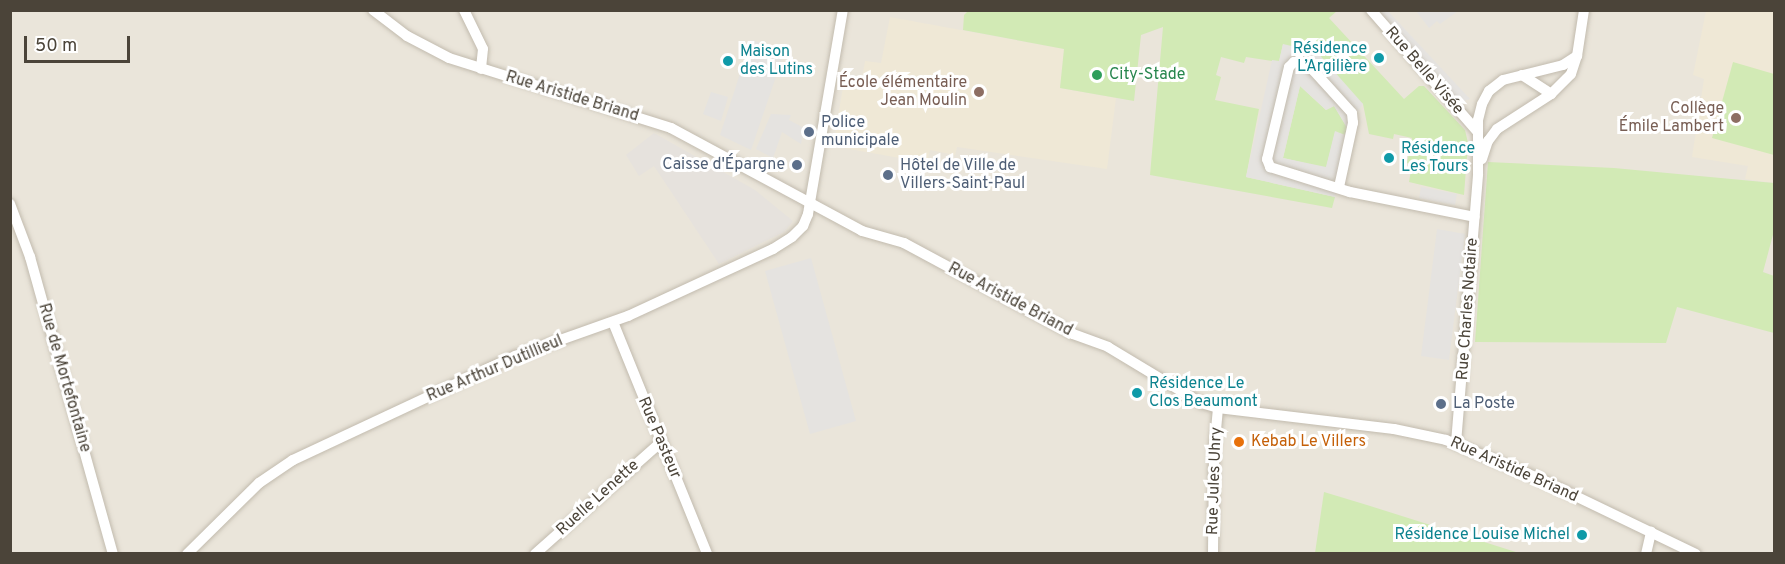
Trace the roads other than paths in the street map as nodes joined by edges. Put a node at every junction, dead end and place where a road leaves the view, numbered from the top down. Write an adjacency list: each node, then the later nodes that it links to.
1 (374, 10): 7 (street, Rue Aristide Briand)
2 (464, 10): 7 (street)
3 (843, 10): 14 (street)
4 (1371, 10): 10 (street, Rue Belle Visée)
5 (1584, 10): 6 (street, Rue Charles Notaire)
6 (1577, 56): 8 (street, Rue Charles Notaire); 9 (street, Rue Charles Notaire)
7 (482, 69): 14 (street, Rue Aristide Briand)
8 (1522, 75): 9 (street); 10 (street, Rue Charles Notaire)
9 (1551, 94): 11 (street, Rue Charles Notaire)
10 (1477, 131): 11 (street, Rue Charles Notaire)
11 (1478, 174): 15 (street, Rue Charles Notaire)
12 (1339, 187): 12 (street); 15 (street)
13 (10, 204): 21 (street, Rue de Mortefontaine)
14 (810, 204): 16 (street, Rue Arthur Dutillieul); 17 (street, Rue Aristide Briand)
15 (1475, 218): 19 (street, Rue Charles Notaire)
16 (613, 322): 18 (street, Rue Pasteur); 22 (street, Rue Arthur Dutillieul)
17 (1218, 408): 19 (street, Rue Aristide Briand); 25 (street, Rue Jules Uhry)
18 (661, 442): 23 (street, Ruelle Lenette); 24 (street, Rue Pasteur)
19 (1456, 443): 20 (street, Rue Aristide Briand)
20 (1652, 532): 26 (street); 27 (street, Rue Aristide Briand)
21 (113, 554)
22 (187, 554)
23 (535, 554)
24 (707, 554)
25 (1213, 554)
26 (1646, 554)
27 (1696, 554)

